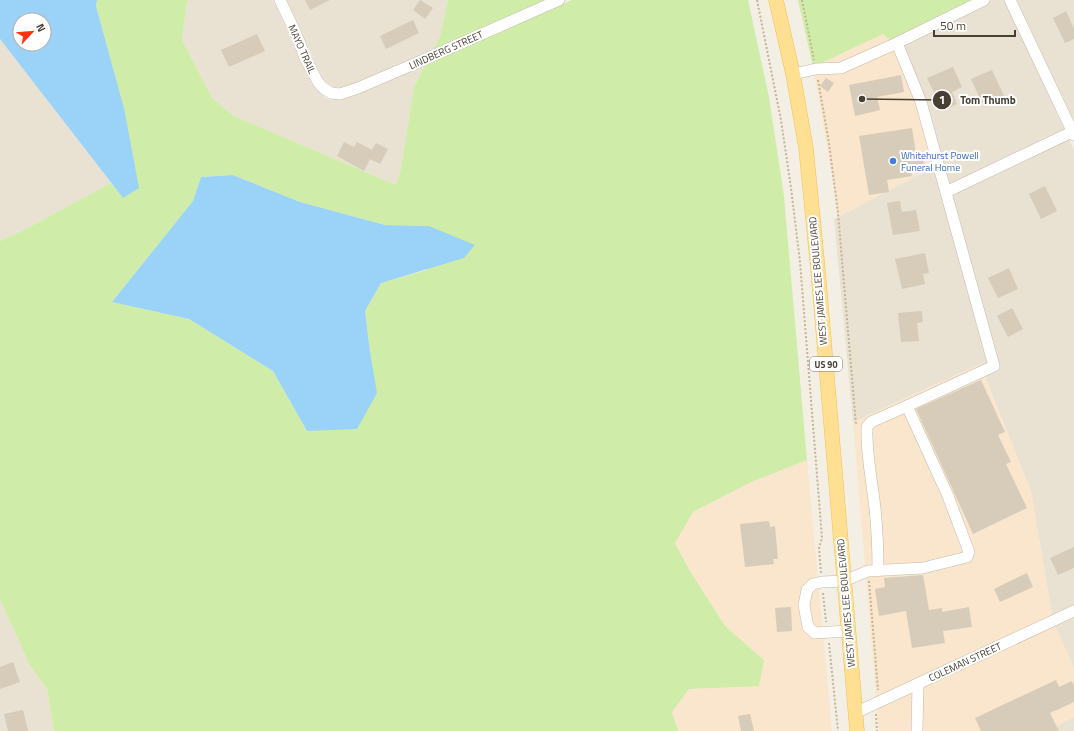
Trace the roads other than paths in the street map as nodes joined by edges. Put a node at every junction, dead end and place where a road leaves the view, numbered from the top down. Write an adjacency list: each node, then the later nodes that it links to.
1 (280, 0): 8 (street, MAYO TRAIL)
2 (559, 0): 8 (street, LINDBERG STREET)
3 (776, 0): 7 (main road, WEST JAMES LEE BOULEVARD / US 90)
4 (984, 0): 6 (street)
5 (1010, 0): 9 (street)
6 (898, 43): 7 (street); 10 (street)
7 (792, 74): 13 (main road, WEST JAMES LEE BOULEVARD / US 90)
8 (331, 93)
9 (1074, 133): 10 (street)
10 (946, 192): 11 (street)
11 (907, 406): 12 (street); 12 (street)
12 (873, 570): 13 (street)
13 (844, 581): 15 (main road, WEST JAMES LEE BOULEVARD / US 90); 15 (street)
14 (1074, 611): 16 (street, COLEMAN STREET)
15 (848, 632): 17 (main road, WEST JAMES LEE BOULEVARD / US 90)
16 (918, 684): 17 (street, COLEMAN STREET); 19 (street)
17 (855, 713): 18 (main road, WEST JAMES LEE BOULEVARD / US 90)
18 (857, 731)
19 (917, 731)

